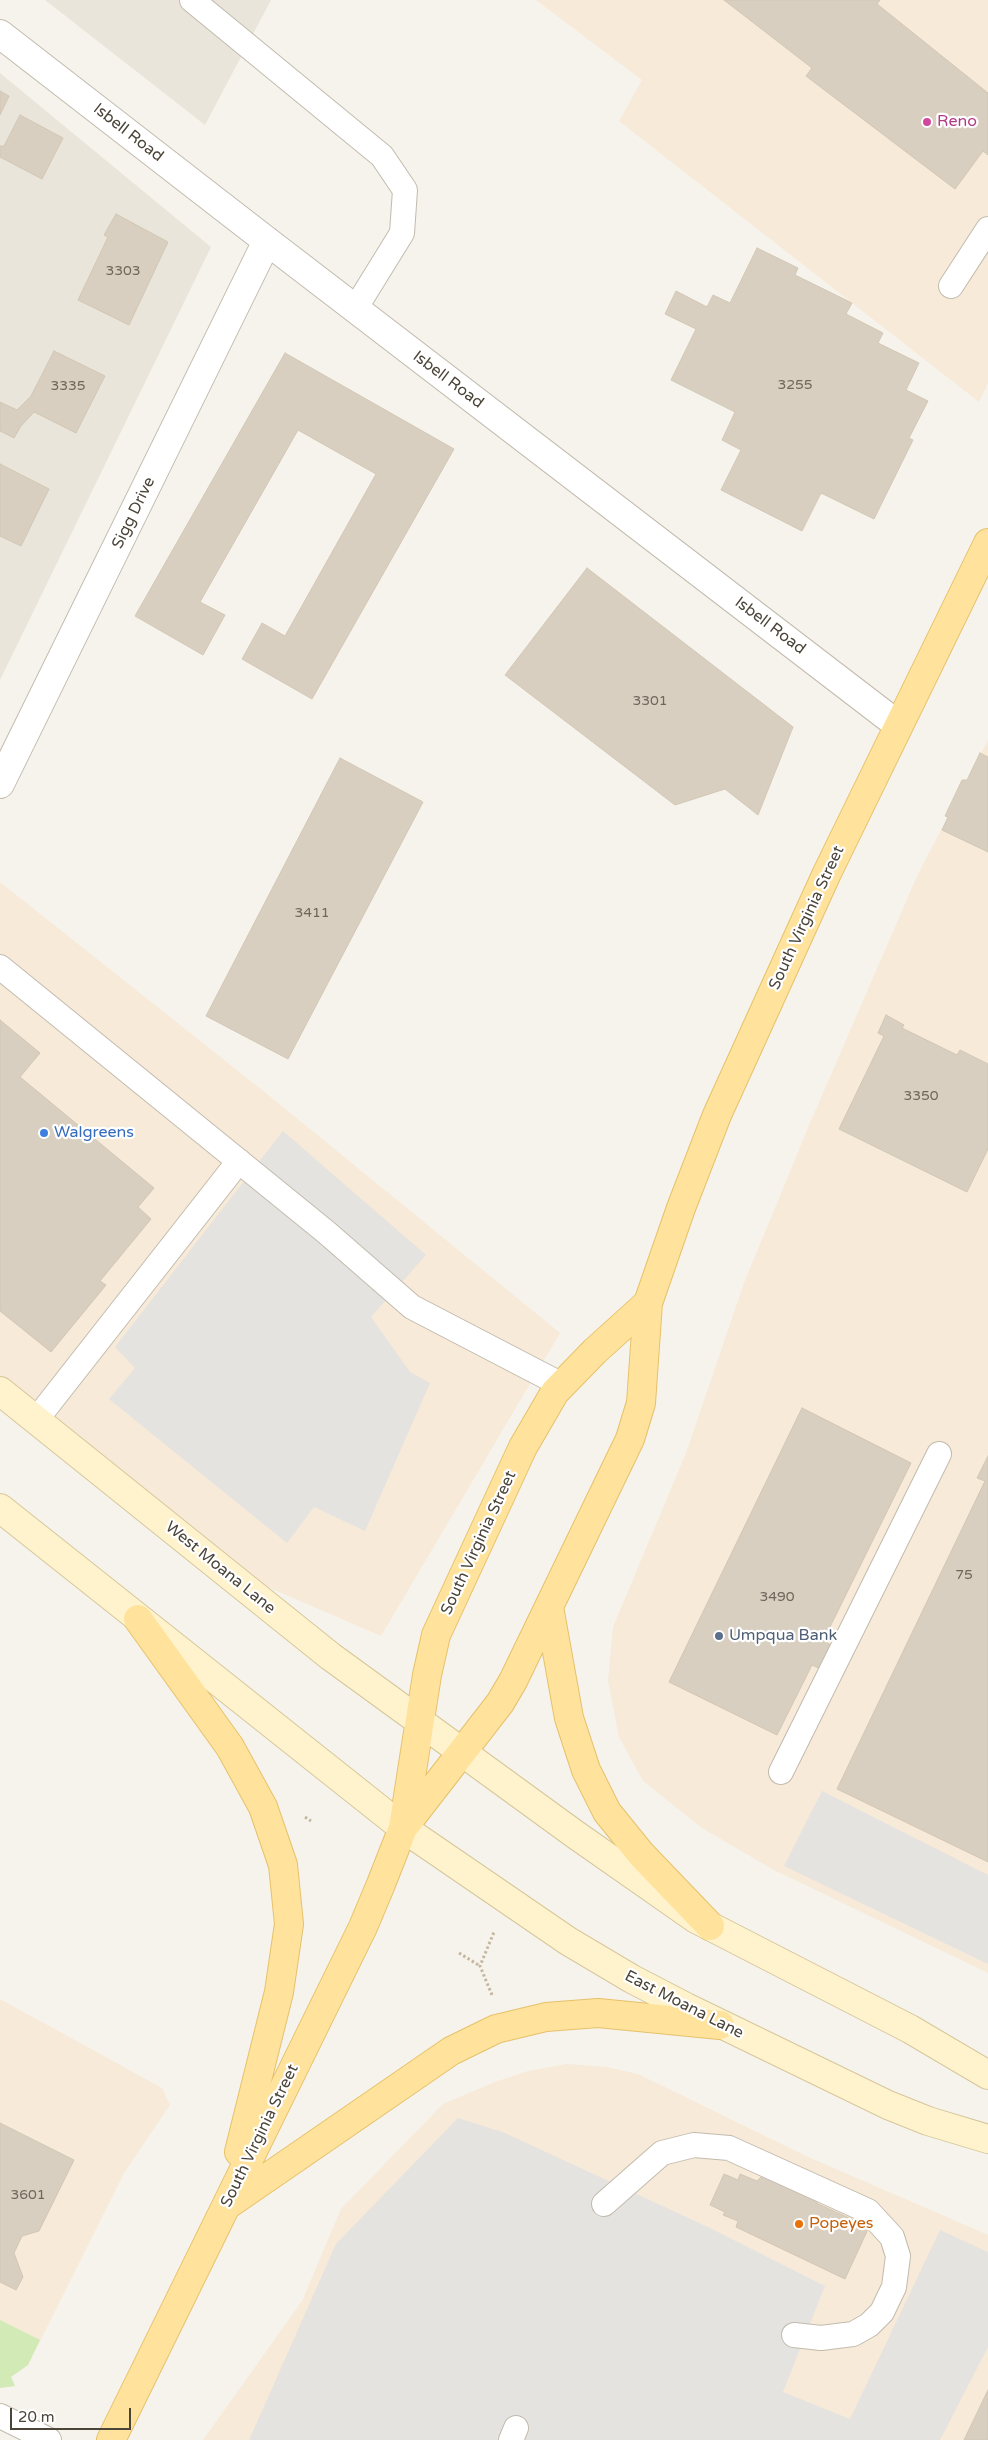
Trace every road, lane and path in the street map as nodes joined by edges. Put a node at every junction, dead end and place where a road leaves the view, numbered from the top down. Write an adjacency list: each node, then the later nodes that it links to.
1 (192, 0): 6 (lane)
2 (0, 34): 4 (street, Isbell Road)
3 (988, 229): 5 (lane)
4 (267, 241): 6 (street, Isbell Road); 9 (street, Sigg Drive)
5 (950, 286)
6 (355, 309): 8 (street, Isbell Road)
7 (987, 547): 8 (main road, South Virginia Street)
8 (898, 725): 12 (main road, South Virginia Street)
9 (0, 784)
10 (0, 967): 11 (lane)
11 (239, 1161): 13 (lane); 15 (lane)
12 (648, 1303): 13 (main road, South Virginia Street); 18 (main road, South Virginia Street)
13 (562, 1385): 20 (main road, South Virginia Street)
14 (0, 1391): 15 (main road, West Moana Lane)
15 (36, 1420): 20 (main road, West Moana Lane)
16 (939, 1454): 22 (lane)
17 (0, 1508): 19 (main road)
18 (549, 1607): 21 (main road, South Virginia Street); 25 (main road)
19 (138, 1619): 23 (main road); 33 (main road)
20 (420, 1722): 21 (main road, West Moana Lane); 23 (main road, South Virginia Street)
21 (453, 1746): 23 (main road, South Virginia Street); 25 (main road)
22 (781, 1772)
23 (403, 1828): 29 (main road, East Moana Lane); 33 (main road, South Virginia Street)
24 (497, 1925): 27 (path)
25 (710, 1926): 30 (main road)
26 (459, 1953): 27 (path)
27 (480, 1966): 28 (path)
28 (494, 2000)
29 (720, 2024): 31 (main road, East Moana Lane); 33 (main road)
30 (988, 2075)
31 (988, 2139)
32 (604, 2204): 34 (lane)
33 (225, 2207): 37 (main road, South Virginia Street)
34 (794, 2334)
35 (0, 2416): 36 (lane)
36 (49, 2440)
37 (111, 2440)

